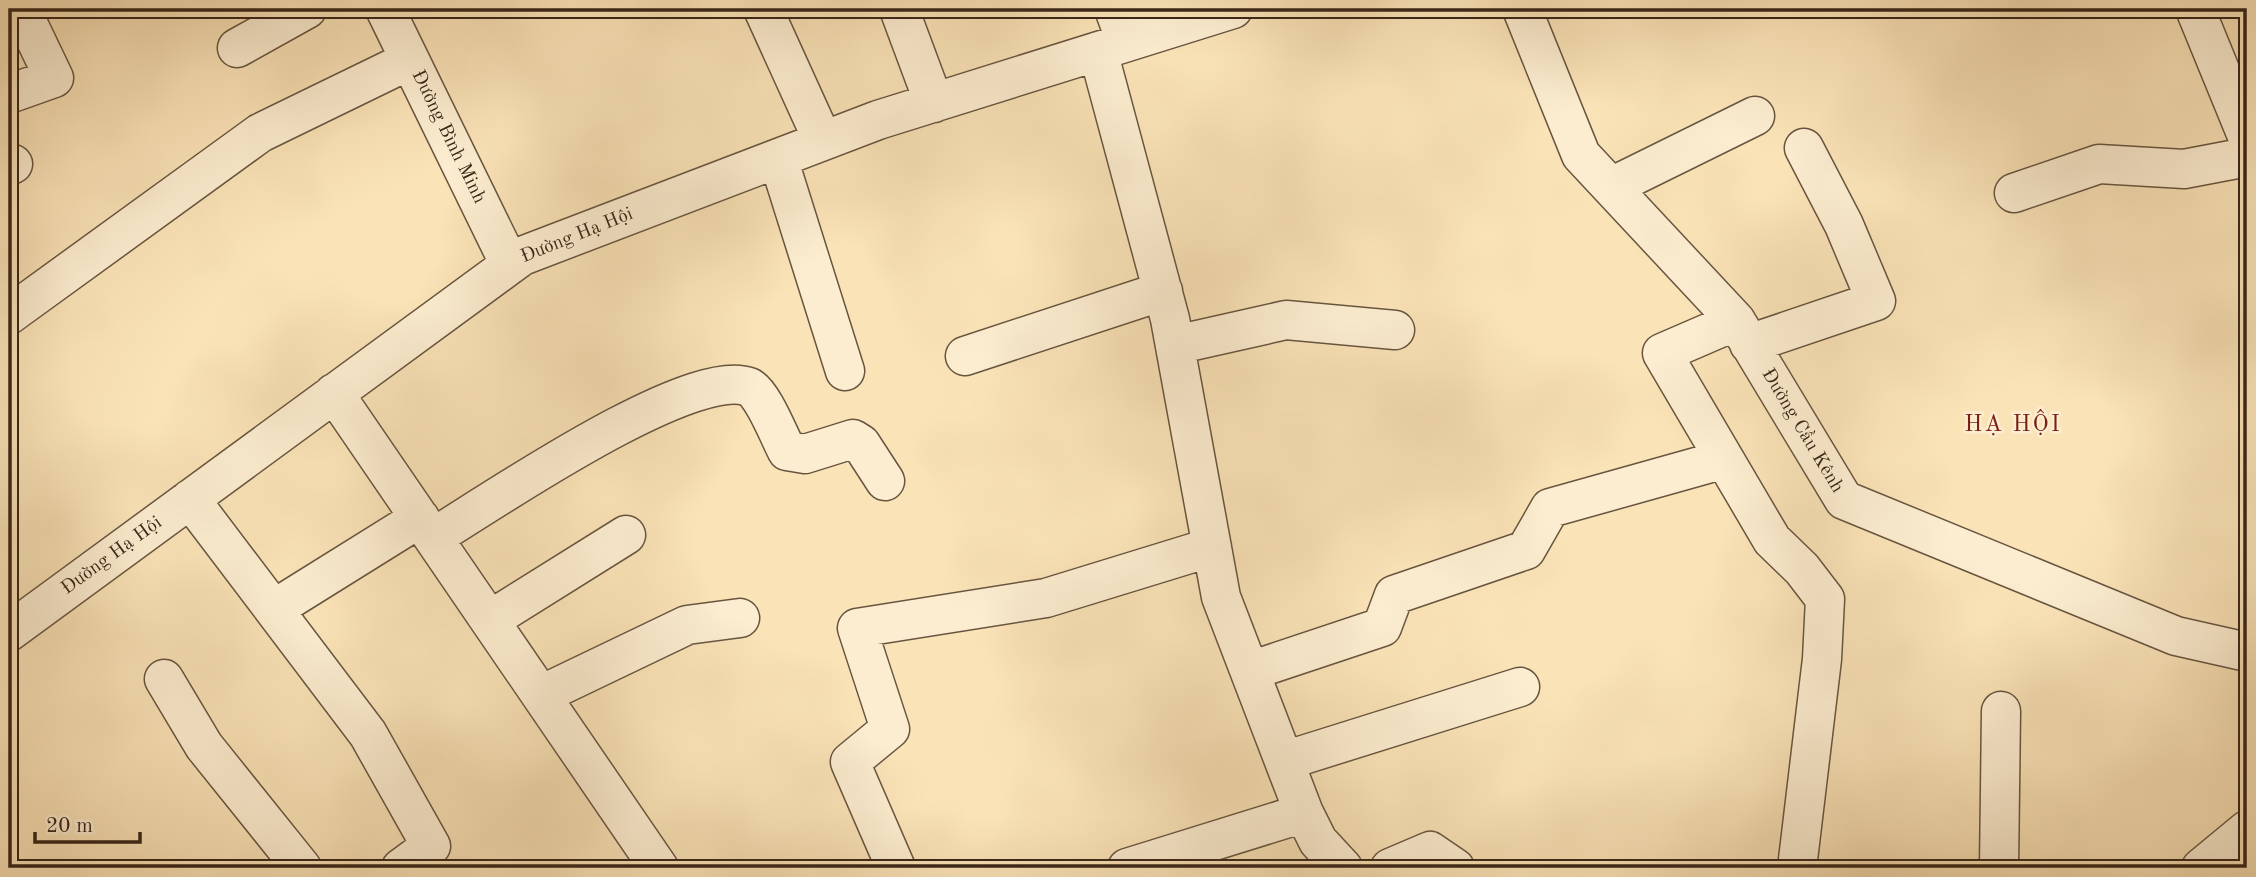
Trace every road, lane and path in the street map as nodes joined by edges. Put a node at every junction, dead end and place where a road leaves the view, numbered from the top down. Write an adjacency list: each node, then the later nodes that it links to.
1 (21, 9): 12 (street)
2 (307, 9): 10 (street)
3 (385, 9): 11 (street, Đường Bình Minh)
4 (763, 9): 16 (street)
5 (899, 9): 13 (street)
6 (1233, 9): 9 (street, Đường Hạ Hội)
7 (1522, 9): 20 (street, Đường Cầu Kênh)
8 (2195, 9): 15 (street)
9 (1113, 34): 13 (street, Đường Hạ Hội); 23 (street)
10 (237, 48)
11 (410, 60): 22 (street, Đường Bình Minh); 24 (street)
12 (9, 94)
13 (934, 103): 16 (street, Đường Hạ Hội)
14 (1755, 116): 20 (street)
15 (2247, 136)
16 (823, 141): 19 (street, Đường Hạ Hội)
17 (1804, 148): 26 (street)
18 (2247, 157): 21 (street)
19 (778, 158): 22 (street, Đường Hạ Hội); 29 (street)
20 (1611, 187): 26 (street, Đường Cầu Kênh)
21 (2014, 193)
22 (510, 265): 30 (street, Đường Hạ Hội)
23 (1163, 291): 27 (street); 28 (street)
24 (9, 315)
25 (1395, 330): 27 (street)
26 (1742, 332): 41 (street, Đường Cầu Kênh); 58 (street)
27 (1175, 345): 36 (street)
28 (965, 356)
29 (845, 371)
30 (334, 393): 33 (street, Đường Hạ Hội); 34 (street)
31 (1707, 464): 42 (street)
32 (885, 481): 34 (street)
33 (190, 499): 37 (street); 40 (street, Đường Hạ Hội)
34 (427, 527): 37 (street); 39 (street)
35 (626, 535): 39 (street)
36 (1212, 547): 42 (street); 53 (street)
37 (274, 609): 51 (street)
38 (740, 618): 45 (street)
39 (490, 620): 45 (street)
40 (9, 632)
41 (2247, 652)
42 (1250, 671): 47 (street)
43 (164, 678): 50 (street)
44 (1520, 687): 47 (street)
45 (541, 695): 52 (street)
46 (2001, 711): 59 (street)
47 (1284, 761): 48 (street)
48 (1304, 813): 54 (street); 55 (street)
49 (2247, 830): 60 (street)
50 (302, 868)
51 (401, 868)
52 (659, 868)
53 (896, 868)
54 (1127, 868)
55 (1343, 868)
56 (1390, 868): 57 (street)
57 (1455, 868)
58 (1797, 868)
59 (1999, 868)
60 (2201, 868)

